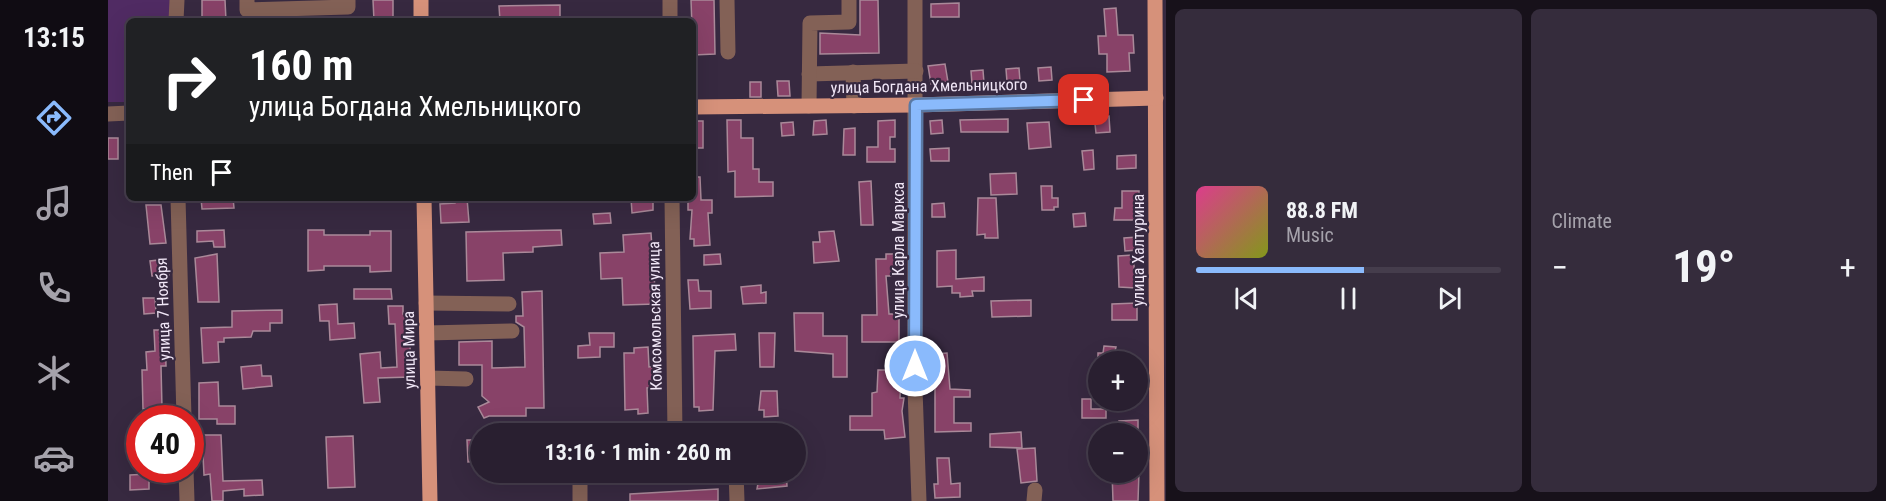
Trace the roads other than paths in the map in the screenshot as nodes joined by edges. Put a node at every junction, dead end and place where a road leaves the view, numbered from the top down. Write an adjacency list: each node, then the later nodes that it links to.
1 (177, 0): 10 (street)
2 (247, 0): 3 (street)
3 (348, 0)
4 (421, 0): 11 (main road)
5 (670, 0): 12 (street)
6 (727, 0): 13 (street)
7 (849, 0): 16 (street)
8 (915, 0): 14 (street, улица Карла Маркса)
9 (1155, 0): 17 (main road, улица Халтурина)
10 (176, 18)
11 (421, 18)
12 (670, 18)
13 (728, 52)
14 (916, 71): 15 (street); 18 (street, улица Карла Маркса)
15 (853, 72): 16 (street); 20 (street)
16 (809, 74): 19 (street)
17 (1161, 98): 18 (main road, улица Богдана Хмельницкого); 34 (main road, улица Халтурина)
18 (916, 105): 20 (main road, улица Богдана Хмельницкого); 43 (street, улица Карла Маркса)
19 (809, 106): 20 (main road, улица Богдана Хмельницкого); 21 (main road, улица Богдана Хмельницкого)
20 (854, 106)
21 (696, 107)
22 (126, 113): 23 (street)
23 (108, 114)
24 (178, 201): 33 (street, улица 7 Ноября)
25 (424, 201): 27 (main road, улица Мира)
26 (672, 201): 35 (street, Комсомольская улица)
27 (426, 303): 28 (street); 30 (main road, улица Мира)
28 (509, 304)
29 (512, 331): 30 (street)
30 (427, 333): 31 (main road, улица Мира)
31 (428, 378): 32 (street); 40 (main road, улица Мира)
32 (466, 379)
33 (184, 405)
34 (1161, 405): 44 (main road, улица Халтурина)
35 (675, 423)
36 (186, 483): 39 (street)
37 (580, 483): 41 (street)
38 (736, 483): 42 (street)
39 (187, 501)
40 (430, 501)
41 (580, 501)
42 (737, 501)
43 (919, 501)
44 (1157, 501)

